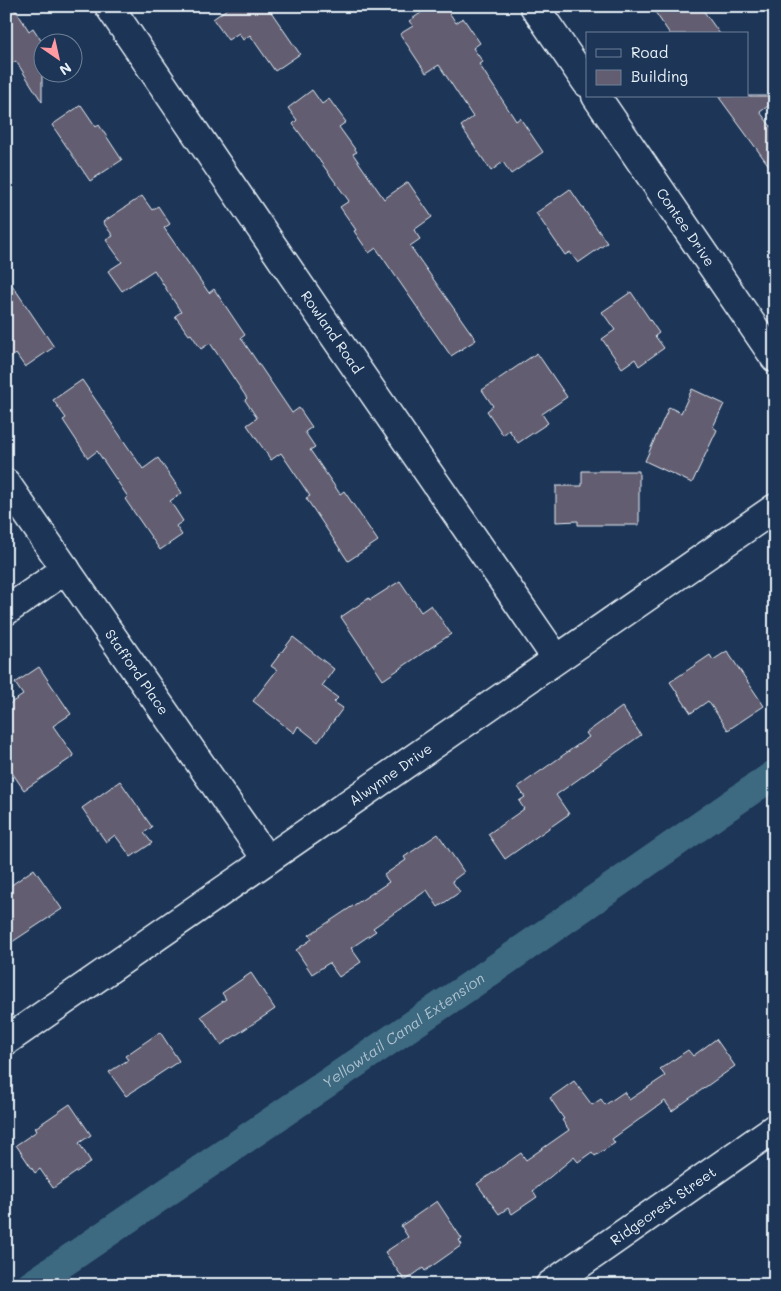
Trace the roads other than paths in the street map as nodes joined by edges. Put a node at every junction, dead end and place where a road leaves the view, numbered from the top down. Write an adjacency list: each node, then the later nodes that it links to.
1 (109, 6): 10 (street, Rowland Road)
2 (534, 6): 3 (street)
3 (586, 82)
4 (597, 98): 5 (street, Contee Drive)
5 (775, 358)
6 (6, 483): 8 (street, Stafford Place)
7 (775, 508): 10 (street, Alwynne Drive)
8 (66, 570): 9 (street); 11 (street, Stafford Place)
9 (6, 611)
10 (556, 658): 11 (street, Alwynne Drive)
11 (267, 860): 12 (street, Alwynne Drive)
12 (6, 1041)
13 (775, 1128): 14 (street, Ridgecrest Street)
14 (554, 1283)

